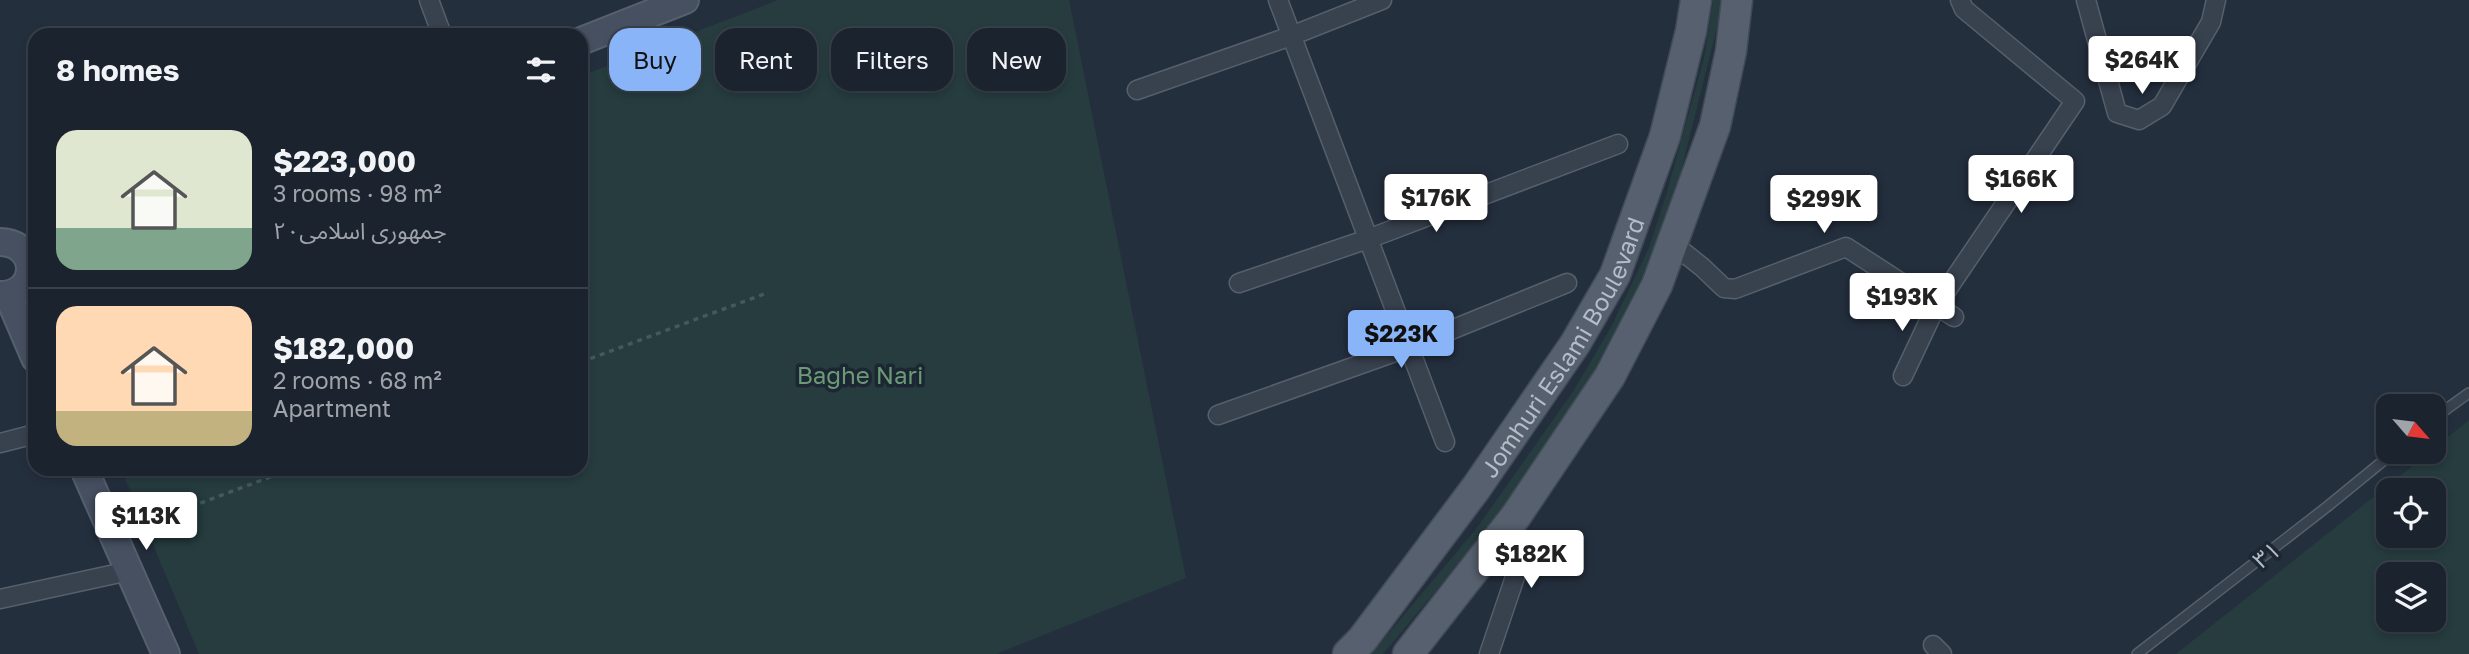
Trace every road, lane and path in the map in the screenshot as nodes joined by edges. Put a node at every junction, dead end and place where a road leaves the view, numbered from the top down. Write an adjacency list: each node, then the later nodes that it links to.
1 (429, 0): 10 (street)
2 (1278, 0): 11 (street)
3 (1382, 0): 11 (street)
4 (1696, 0): 44 (main road, Jomhuri Eslami Boulevard)
5 (1737, 0): 17 (main road, Jomhuri Eslami Boulevard)
6 (1960, 0): 24 (street)
7 (2086, 0): 8 (street)
8 (2216, 0)
9 (668, 3): 12 (street)
10 (439, 28)
11 (1291, 36): 13 (street); 15 (street)
12 (588, 38)
13 (1137, 90)
14 (1618, 144): 15 (street)
15 (1368, 239): 20 (street); 27 (street)
16 (0, 242): 18 (street)
17 (1673, 244): 24 (street); 39 (main road, Jomhuri Eslami Boulevard)
18 (28, 253)
19 (28, 279): 23 (street)
20 (1239, 283)
21 (1567, 283): 27 (street)
22 (764, 294): 28 (path)
23 (4, 295): 26 (street)
24 (1936, 306): 25 (street); 29 (street)
25 (1954, 317)
26 (28, 344)
27 (1409, 347): 32 (street); 34 (street)
28 (588, 359)
29 (1903, 376)
30 (2469, 393): 31 (lane)
31 (2446, 409)
32 (1218, 415)
33 (28, 436): 35 (street)
34 (1445, 442)
35 (0, 443)
36 (2379, 464): 47 (lane, ۳۱)
37 (87, 476): 41 (street)
38 (273, 476): 40 (path)
39 (1516, 516): 45 (main road, Jomhuri Eslami Boulevard); 46 (street)
40 (144, 524)
41 (129, 571): 42 (street); 43 (street)
42 (0, 599)
43 (166, 654)
44 (1348, 654)
45 (1408, 654)
46 (1489, 654)
47 (2137, 654)

